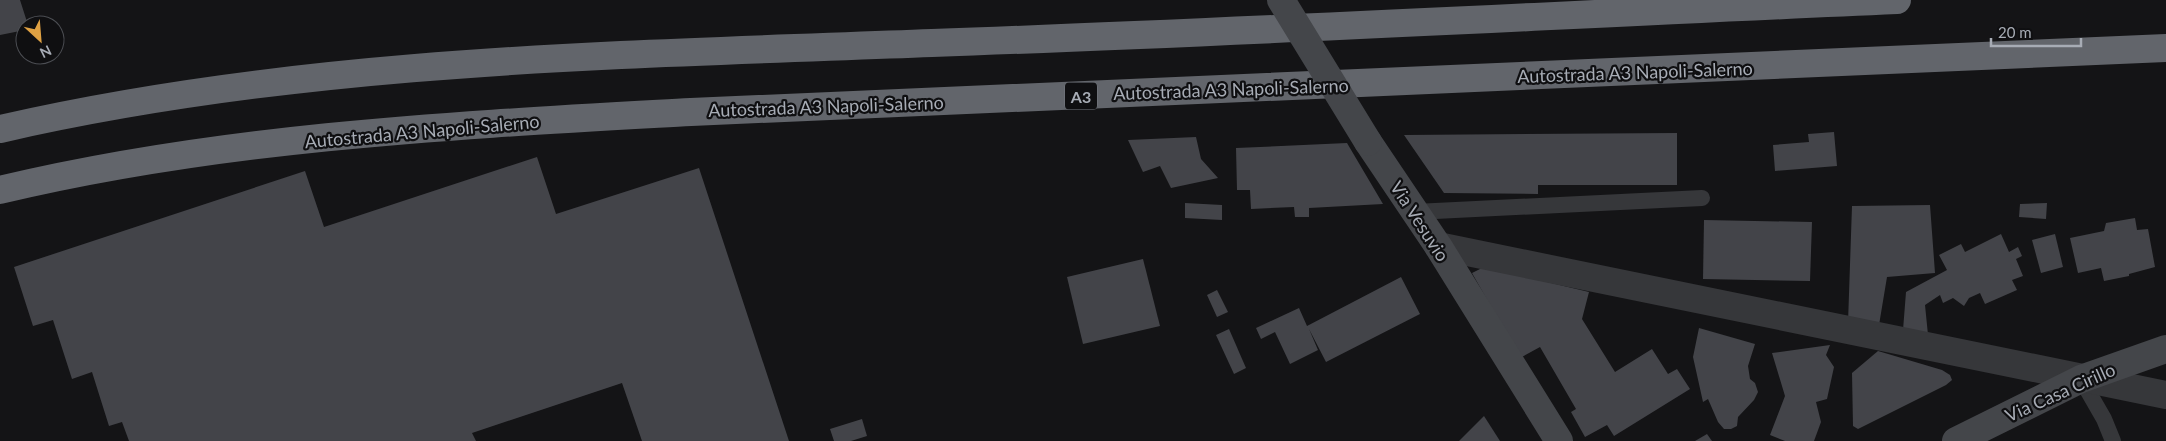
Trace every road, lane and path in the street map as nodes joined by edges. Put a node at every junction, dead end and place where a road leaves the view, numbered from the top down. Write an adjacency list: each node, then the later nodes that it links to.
1 (1282, 0): 7 (street, Via Vesuvio, bridge)
2 (1897, 0): 4 (highway)
3 (2166, 48): 5 (highway, Autostrada A3 Napoli-Salerno / A3)
4 (0, 128)
5 (0, 190)
6 (1702, 198): 7 (lane)
7 (1415, 212): 8 (street, Via Vesuvio)
8 (1438, 246): 10 (street); 12 (street, Via Vesuvio)
9 (2166, 349): 10 (street, Via Casa Cirillo)
10 (2081, 379): 11 (street); 13 (street, Via Casa Cirillo); 14 (lane)
11 (2166, 395)
12 (1559, 441)
13 (1956, 441)
14 (2113, 441)

